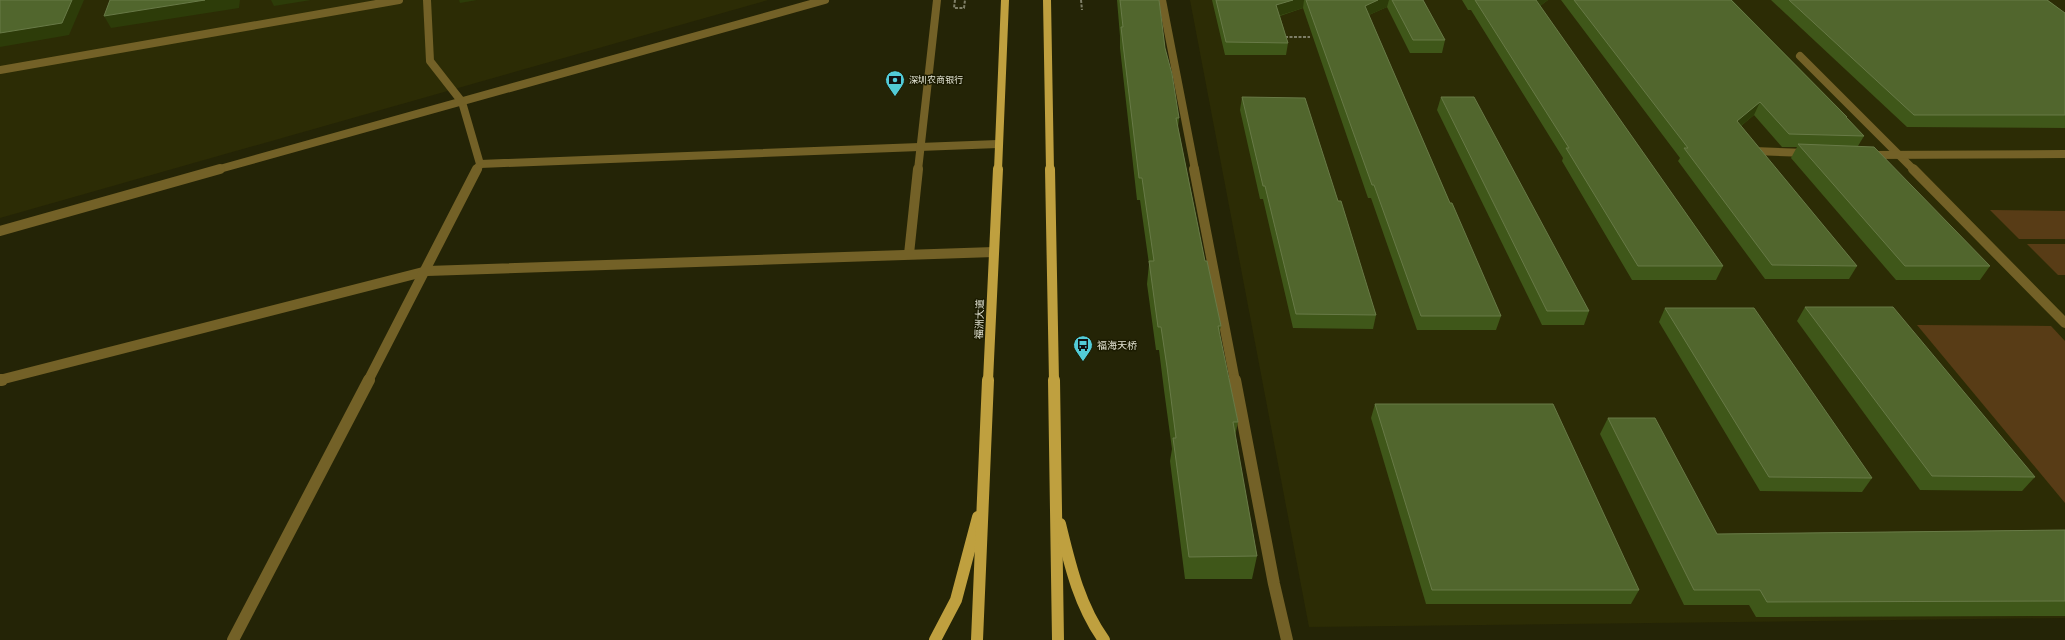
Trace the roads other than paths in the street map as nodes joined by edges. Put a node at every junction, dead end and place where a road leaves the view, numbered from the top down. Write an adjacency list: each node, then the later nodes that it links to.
1 (399, 0): 9 (street)
2 (427, 0): 10 (street)
3 (826, 0): 10 (street)
4 (937, 0): 12 (street)
5 (1004, 0): 11 (main road, 福洲大道)
6 (1047, 0): 26 (main road)
7 (1162, 0): 32 (street)
8 (1800, 56): 17 (street)
9 (0, 70)
10 (462, 102): 18 (street); 19 (street)
11 (998, 144): 12 (street); 20 (main road, 福洲大道)
12 (921, 146): 18 (street); 21 (street)
13 (1754, 151): 14 (street)
14 (1815, 153)
15 (1861, 154): 17 (street)
16 (2065, 154): 17 (street)
17 (1899, 156): 23 (street)
18 (480, 164): 22 (street)
19 (0, 231)
20 (994, 252): 21 (street); 25 (main road, 福洲大道)
21 (909, 254): 22 (street)
22 (427, 271): 24 (street); 27 (street)
23 (2065, 323)
24 (0, 380)
25 (983, 500): 28 (main road); 29 (main road, 福洲大道)
26 (1056, 504): 30 (main road); 31 (main road)
27 (233, 640)
28 (935, 640)
29 (977, 640)
30 (1058, 640)
31 (1104, 640)
32 (1287, 640)

